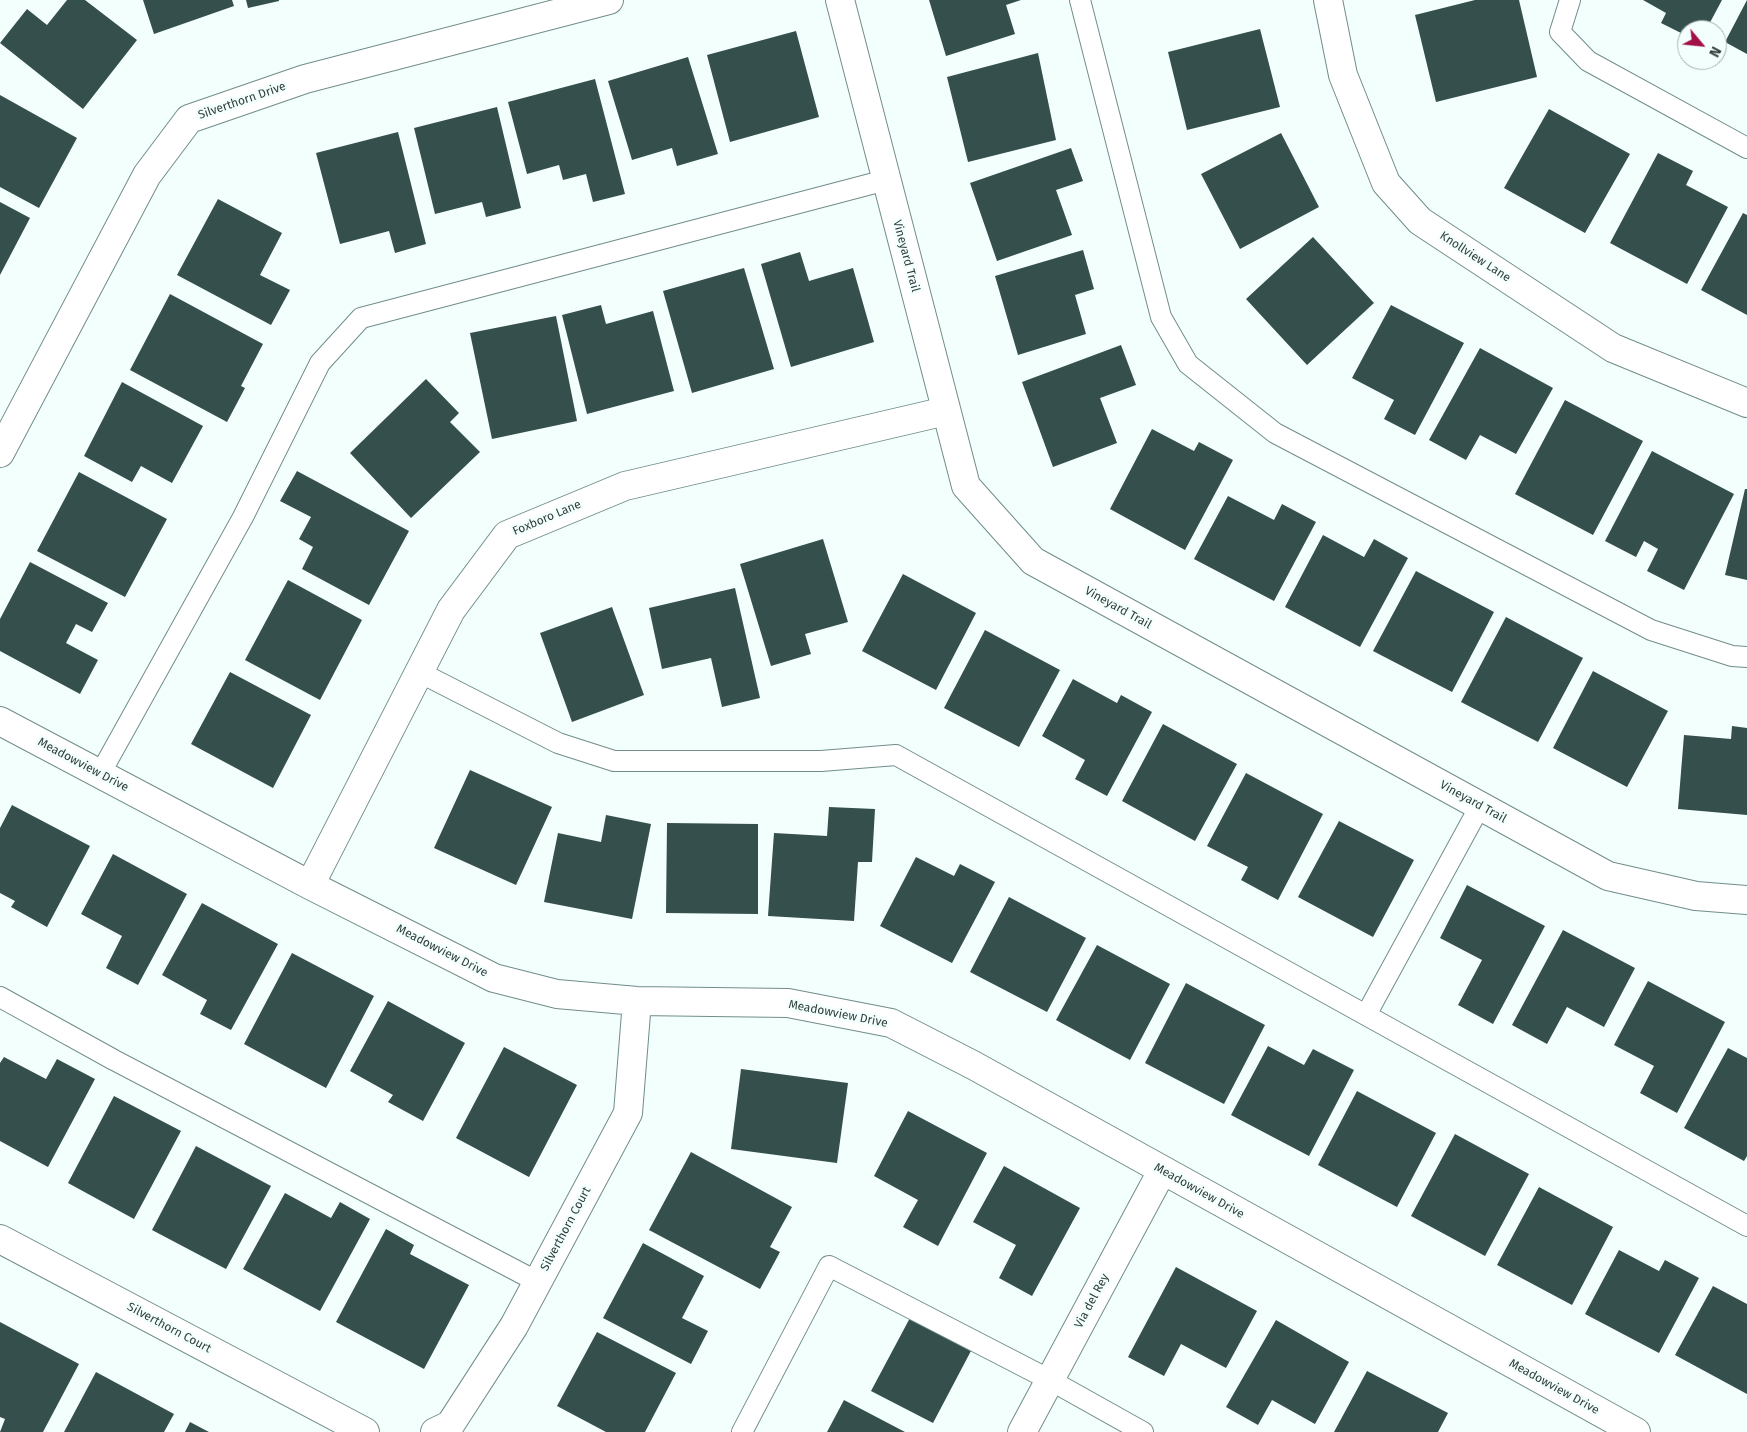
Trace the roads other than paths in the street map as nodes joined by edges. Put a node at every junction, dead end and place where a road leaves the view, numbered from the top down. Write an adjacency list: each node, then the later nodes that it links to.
1 (609, 0): 10 (street, Silverthorn Drive)
2 (840, 0): 7 (street, Vineyard Trail)
3 (1080, 0): 11 (lane)
4 (1328, 0): 8 (street, Knollview Lane)
5 (1570, 0): 6 (lane)
6 (1747, 148)
7 (886, 180): 9 (street, Vineyard Trail); 14 (lane)
8 (1747, 402)
9 (946, 411): 12 (street, Foxboro Lane); 15 (street, Vineyard Trail)
10 (0, 453)
11 (1747, 658)
12 (419, 672): 16 (street, Foxboro Lane); 20 (lane)
13 (0, 721): 14 (street, Meadowview Drive)
14 (100, 774): 16 (street, Meadowview Drive)
15 (1480, 806): 17 (street, Vineyard Trail); 20 (lane)
16 (310, 885): 19 (street, Meadowview Drive)
17 (1747, 900)
18 (0, 997): 24 (lane)
19 (637, 1001): 21 (street, Meadowview Drive); 24 (street, Silverthorn Court)
20 (1366, 1015): 22 (lane)
21 (1162, 1171): 25 (street, Via del Rey); 31 (street, Meadowview Drive)
22 (1747, 1226)
23 (0, 1239): 26 (street, Silverthorn Court)
24 (538, 1282): 27 (street, Silverthorn Court)
25 (1050, 1380): 28 (lane); 29 (street, Via del Rey); 30 (lane)
26 (365, 1432)
27 (435, 1432)
28 (742, 1432)
29 (1022, 1432)
30 (1143, 1432)
31 (1636, 1432)

